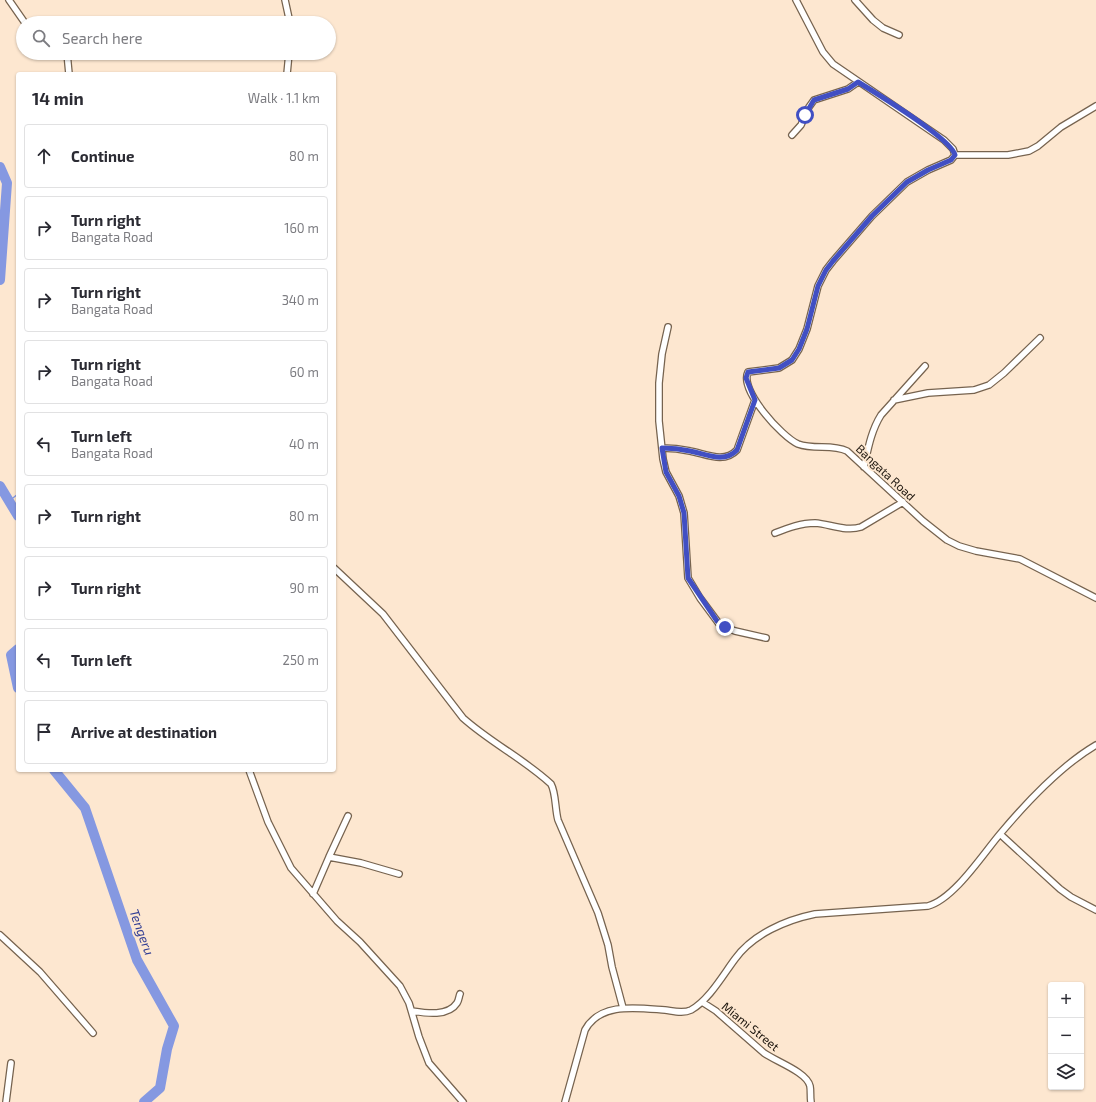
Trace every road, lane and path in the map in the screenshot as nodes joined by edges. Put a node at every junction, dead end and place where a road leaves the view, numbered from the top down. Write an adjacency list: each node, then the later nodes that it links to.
1 (9, 0): 5 (street)
2 (285, 0): 6 (street)
3 (796, 0): 12 (street)
4 (855, 0): 7 (street)
5 (20, 16)
6 (288, 16)
7 (898, 35)
8 (68, 60): 10 (street)
9 (288, 60): 11 (street)
10 (69, 72)
11 (287, 72)
12 (858, 82): 14 (street); 15 (street)
13 (1096, 106): 15 (street)
14 (792, 135)
15 (955, 155): 19 (street, Bangata Road)
16 (668, 327): 21 (street)
17 (1040, 338): 20 (street)
18 (925, 366): 20 (street)
19 (755, 400): 21 (street); 22 (street, Bangata Road)
20 (894, 400): 22 (street)
21 (662, 448): 27 (street)
22 (864, 467): 23 (street, Bangata Road)
23 (903, 502): 24 (street); 26 (street, Bangata Road)
24 (775, 533)
25 (336, 570): 39 (street)
26 (1096, 598)
27 (766, 638)
28 (1096, 745): 31 (street)
29 (250, 772): 34 (street)
30 (348, 816): 32 (street)
31 (1000, 834): 35 (street); 38 (street)
32 (329, 857): 33 (street); 34 (street)
33 (398, 874)
34 (313, 894): 40 (street)
35 (1096, 910)
36 (0, 935): 41 (street)
37 (460, 994): 40 (street)
38 (702, 1002): 39 (street); 46 (street, Miami Street)
39 (623, 1008): 45 (street)
40 (412, 1011): 44 (street)
41 (93, 1033)
42 (11, 1064): 43 (street)
43 (6, 1102)
44 (463, 1102)
45 (565, 1102)
46 (811, 1102)

